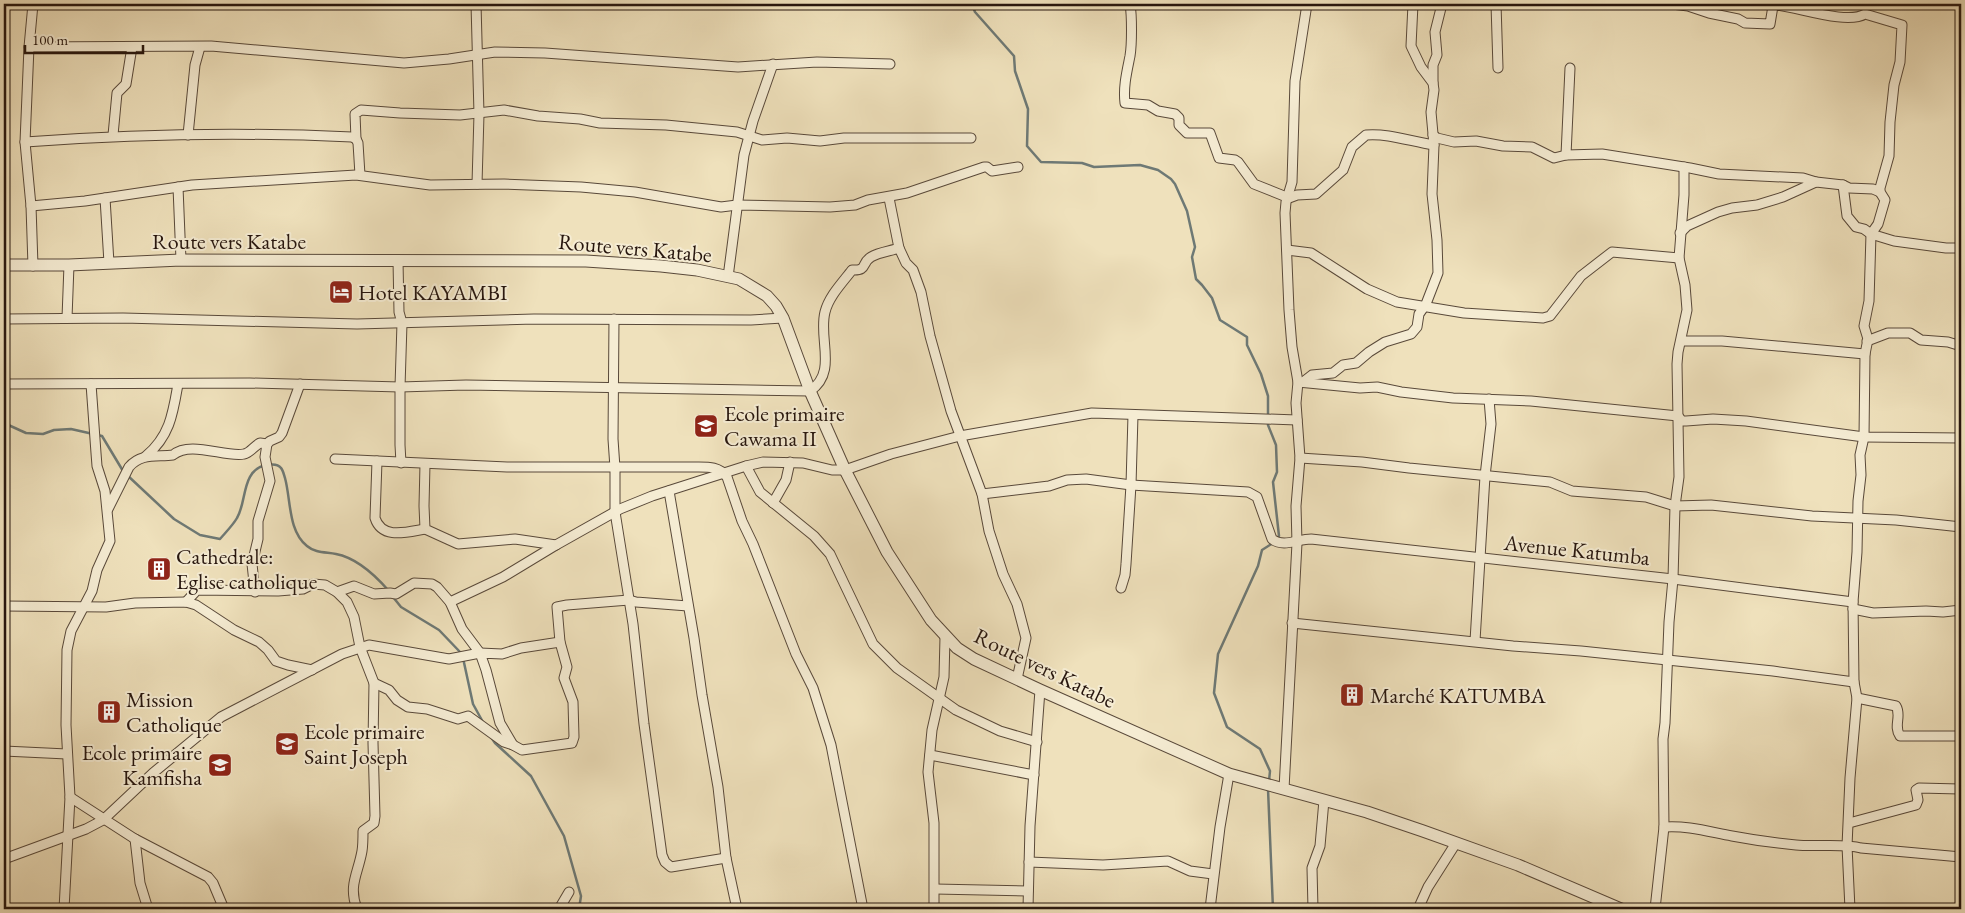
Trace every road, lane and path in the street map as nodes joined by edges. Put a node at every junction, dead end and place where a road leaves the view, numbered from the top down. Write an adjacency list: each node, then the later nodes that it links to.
1 (33, 4): 9 (street)
2 (476, 4): 12 (street)
3 (1130, 4): 38 (street)
4 (1307, 4): 38 (street)
5 (1413, 4): 17 (street)
6 (1442, 4): 17 (street)
7 (1496, 4): 15 (street)
8 (1672, 4): 35 (street)
9 (29, 47): 10 (street); 25 (street)
10 (132, 47): 11 (street); 20 (street)
11 (200, 47): 12 (street); 19 (street)
12 (478, 54): 13 (street); 18 (street)
13 (773, 64): 14 (street); 22 (street)
14 (890, 64)
15 (1498, 68)
16 (1570, 68): 27 (street)
17 (1433, 83): 21 (street)
18 (479, 114): 22 (street); 24 (street); 32 (street)
19 (188, 134): 20 (street); 24 (street)
20 (113, 135): 25 (street)
21 (1433, 135): 26 (street); 27 (street)
22 (750, 137): 23 (street); 39 (street)
23 (970, 138)
24 (356, 139): 30 (street)
25 (25, 142): 40 (street)
26 (1434, 145): 38 (street); 54 (street)
27 (1566, 155): 29 (street)
28 (1018, 167): 37 (street)
29 (1684, 167): 31 (street); 41 (street)
30 (360, 176): 32 (street); 34 (street)
31 (1816, 182): 33 (street); 41 (street)
32 (477, 184): 39 (street)
33 (1843, 185): 35 (street); 42 (street)
34 (178, 188): 36 (street); 47 (street)
35 (1880, 192): 42 (street)
36 (105, 198): 40 (street); 49 (street)
37 (889, 198): 39 (street); 43 (street)
38 (1288, 198): 45 (street)
39 (737, 205): 53 (street)
40 (31, 206): 52 (street)
41 (1680, 233): 46 (street)
42 (1872, 234): 44 (street); 61 (street)
43 (899, 248): 71 (street); 76 (street)
44 (1961, 248)
45 (1287, 250): 54 (street); 64 (street)
46 (1679, 258): 54 (street); 60 (street)
47 (180, 260): 48 (street, Route vers Katabe); 49 (street, Route vers Katabe)
48 (398, 260): 53 (street, Route vers Katabe); 59 (street)
49 (109, 263): 51 (street, Route vers Katabe)
50 (4, 265): 52 (street, Route vers Katabe)
51 (69, 265): 52 (street, Route vers Katabe); 55 (street)
52 (34, 266)
53 (728, 277): 56 (street, Route vers Katabe)
54 (1424, 307): 64 (street)
55 (67, 318): 57 (street); 59 (street)
56 (783, 318): 58 (street); 71 (street, Route vers Katabe)
57 (4, 319)
58 (614, 319): 59 (street); 70 (street)
59 (402, 323): 69 (street)
60 (1682, 341): 63 (street); 74 (street)
61 (1867, 341): 62 (street); 63 (street)
62 (1961, 346)
63 (1865, 354): 77 (street)
64 (1300, 382): 72 (street); 75 (street)
65 (4, 384): 66 (street)
66 (91, 384): 67 (street); 97 (street)
67 (178, 384): 68 (street); 80 (street)
68 (300, 384): 69 (street); 79 (street)
69 (400, 387): 70 (street); 85 (street)
70 (614, 387): 71 (street); 88 (street)
71 (810, 391): 89 (street, Route vers Katabe)
72 (1489, 399): 74 (street); 91 (street)
73 (1132, 415): 75 (street); 76 (street); 92 (street)
74 (1678, 416): 77 (street); 96 (street)
75 (1297, 420): 81 (street)
76 (960, 436): 89 (street); 94 (street)
77 (1864, 437): 78 (street); 99 (street)
78 (1961, 438)
79 (267, 444): 80 (street); 107 (street)
80 (146, 456): 97 (street)
81 (1300, 458): 91 (street); 102 (street)
82 (335, 459): 83 (street)
83 (377, 461): 85 (street); 101 (street)
84 (790, 462): 87 (street); 89 (street); 95 (street)
85 (401, 463): 86 (street)
86 (425, 464): 88 (street); 101 (street)
87 (746, 466): 90 (street); 95 (street)
88 (615, 468): 90 (street); 98 (street)
89 (845, 470): 118 (street, Route vers Katabe)
90 (723, 472): 93 (street); 164 (street)
91 (1485, 476): 96 (street); 104 (street)
92 (1131, 485): 94 (street); 102 (street, Avenue Katumba); 106 (street)
93 (669, 491): 98 (street); 115 (street)
94 (982, 494): 125 (street)
95 (773, 503): 130 (street)
96 (1675, 506): 99 (street); 105 (street)
97 (108, 510): 114 (street)
98 (615, 512): 103 (street); 109 (street)
99 (1857, 518): 100 (street); 112 (street)
100 (1961, 527)
101 (425, 529): 103 (street)
102 (1297, 543): 104 (street, Avenue Katumba); 117 (street)
103 (556, 545): 111 (street)
104 (1480, 558): 105 (street, Avenue Katumba); 119 (street)
105 (1673, 579): 112 (street, Avenue Katumba); 123 (street)
106 (1121, 588)
107 (255, 592): 108 (street); 110 (street)
108 (337, 592): 111 (street); 121 (street)
109 (629, 600): 115 (street); 120 (street); 151 (street)
110 (186, 602): 114 (street); 124 (street)
111 (450, 602): 122 (street)
112 (1853, 605): 116 (street, Avenue Katumba); 126 (street)
113 (4, 606): 114 (street)
114 (83, 606): 135 (street)
115 (688, 606): 151 (street)
116 (1961, 610)
117 (1292, 623): 119 (street); 139 (street)
118 (945, 637): 125 (street, Route vers Katabe); 130 (street)
119 (1475, 641): 123 (street)
120 (560, 642): 122 (street); 133 (street)
121 (360, 647): 122 (street); 124 (street); 127 (street)
122 (480, 653): 133 (street)
123 (1668, 660): 126 (street); 145 (street)
124 (312, 670): 143 (street)
125 (1017, 679): 128 (street, Route vers Katabe)
126 (1854, 682): 129 (street)
127 (374, 683): 133 (street); 161 (street)
128 (1040, 690): 132 (street); 137 (street, Route vers Katabe)
129 (1857, 698): 131 (street); 144 (street)
130 (940, 700): 132 (street); 136 (street)
131 (1961, 736)
132 (1037, 742): 138 (street)
133 (513, 745)
134 (4, 752): 135 (street)
135 (67, 754): 141 (street)
136 (930, 755): 138 (street); 155 (street)
137 (1229, 774): 139 (street, Route vers Katabe); 154 (street)
138 (1034, 775): 153 (street)
139 (1280, 788): 142 (street, Route vers Katabe)
140 (1960, 789): 144 (street)
141 (70, 797): 143 (street); 146 (street)
142 (1324, 800): 148 (street, Route vers Katabe); 168 (street)
143 (103, 820): 146 (street); 147 (street)
144 (1849, 822): 149 (street)
145 (1664, 827): 149 (street); 171 (street)
146 (68, 836): 152 (street); 158 (street)
147 (135, 839): 159 (street); 160 (street)
148 (1456, 843): 169 (street); 170 (street, Route vers Katabe)
149 (1847, 846): 150 (street); 172 (street)
150 (1961, 857)
151 (726, 858): 163 (street)
152 (4, 859)
153 (1029, 862): 154 (street); 156 (street)
154 (1213, 874): 167 (street)
155 (935, 889): 156 (street); 165 (street)
156 (1028, 891): 166 (street)
157 (570, 892): 162 (street)
158 (64, 909)
159 (148, 909)
160 (224, 909)
161 (357, 909)
162 (559, 909)
163 (738, 909)
164 (863, 909)
165 (934, 909)
166 (1028, 909)
167 (1210, 909)
168 (1314, 909)
169 (1418, 909)
170 (1621, 909)
171 (1655, 909)
172 (1850, 909)

